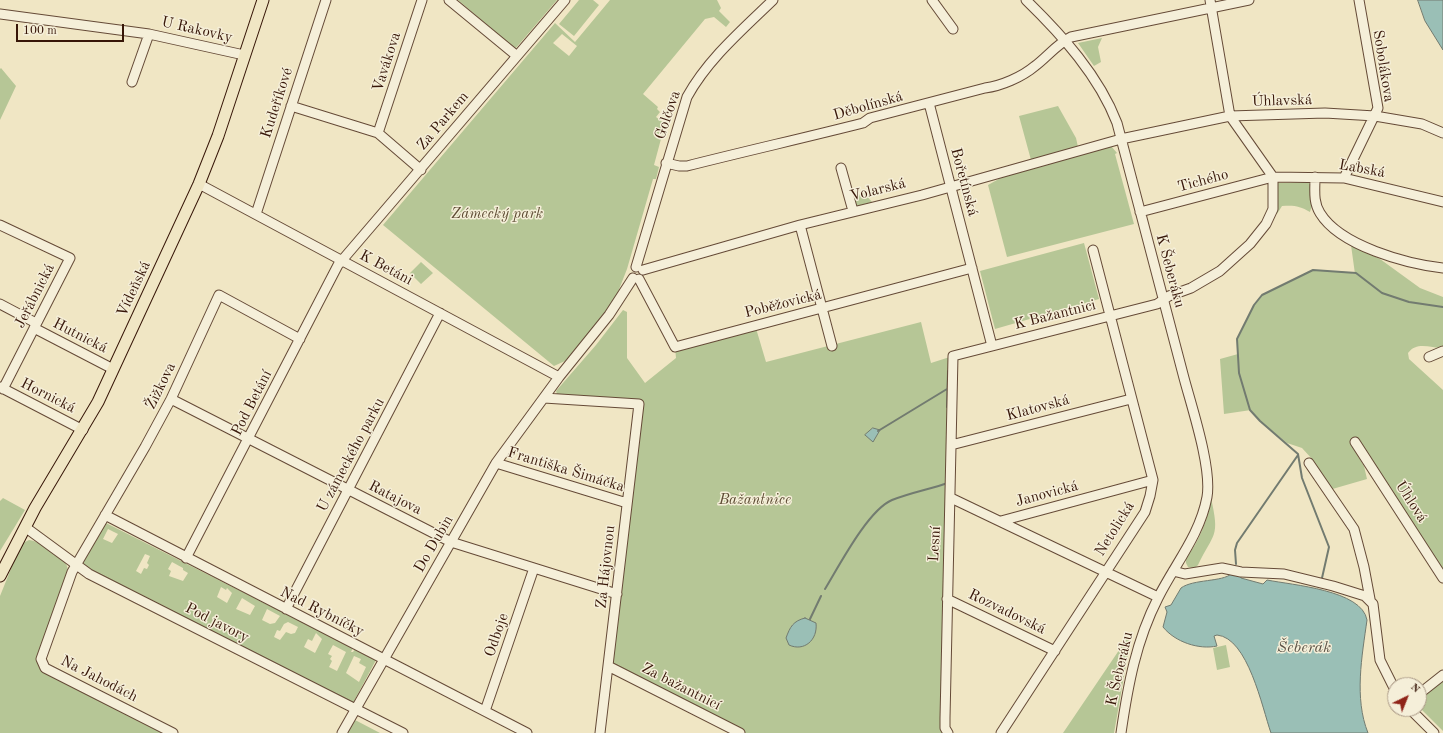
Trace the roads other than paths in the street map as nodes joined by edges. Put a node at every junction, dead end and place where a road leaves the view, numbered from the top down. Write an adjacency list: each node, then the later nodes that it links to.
1 (262, 0): 16 (main road, Vídeňská)
2 (326, 0): 20 (street, Kudeříkové)
3 (422, 0): 23 (street, Vavákova)
4 (449, 0): 17 (street)
5 (565, 0): 17 (street, Za Parkem)
6 (773, 0): 26 (street, Golčova)
7 (932, 0): 13 (street)
8 (1026, 0): 15 (street, K Šeberáku)
9 (1249, 0): 11 (street)
10 (1359, 0): 22 (street, Sobolákova)
11 (1211, 4): 15 (street); 21 (street)
12 (0, 14): 14 (street, U Rakovky)
13 (953, 29)
14 (149, 34): 16 (street, U Rakovky); 18 (street)
15 (1064, 41): 19 (street, Děbolínská); 25 (street, K Šeberáku)
16 (244, 55): 32 (main road, Vídeňská)
17 (517, 56): 28 (street, Za Parkem)
18 (132, 82)
19 (929, 103): 26 (street, Děbolínská); 33 (street, Bořetínská)
20 (291, 106): 23 (street); 37 (street, Kudeříkové)
21 (1230, 116): 22 (street, Úhlavská); 25 (street, Úhlavská); 29 (street)
22 (1374, 116): 24 (street, Úhlavská); 31 (street, Sobolákova)
23 (378, 133): 28 (street)
24 (1443, 133)
25 (1121, 139): 33 (street, Volarská); 36 (street, K Šeberáku)
26 (666, 163): 42 (street, Golčova)
27 (841, 168): 35 (street)
28 (421, 170): 41 (street, Za Parkem)
29 (1273, 177): 30 (street, Labská); 36 (street, Tichého); 46 (street, K Bažantnici)
30 (1315, 177): 31 (street, Labská); 44 (street)
31 (1344, 178): 34 (street, Labská)
32 (200, 184): 37 (street, K Betáni); 58 (main road, Vídeňská)
33 (951, 186): 35 (street, Volarská); 43 (street, Bořetínská)
34 (1443, 202)
35 (853, 211): 39 (street, Volarská)
36 (1140, 212): 46 (street, K Šeberáku)
37 (256, 214): 41 (street, K Betáni)
38 (0, 224): 51 (street, Jeřábnická)
39 (800, 225): 42 (street, Volarská); 48 (street)
40 (1093, 250): 50 (street, Netolická)
41 (343, 260): 49 (street, K Betáni); 52 (street, Pod Betání)
42 (639, 268): 45 (street, Golčova)
43 (972, 268): 48 (street, Poběžovická); 54 (street, Bořetínská)
44 (1443, 268)
45 (636, 279): 48 (street, Poběžovická); 59 (street)
46 (1163, 300): 50 (street, K Bažantnici); 82 (street, K Šeberáku)
47 (0, 304): 51 (street, Hutnická)
48 (822, 309): 53 (street)
49 (440, 313): 59 (street, K Betáni); 71 (street, U zámeckého parku)
50 (1110, 316): 54 (street, K Bažantnici); 62 (street, Netolická)
51 (35, 325): 58 (street, Hutnická); 60 (street, Jeřábnická)
52 (300, 339): 63 (street, Žižkova); 65 (street, Pod Betání)
53 (832, 346)
54 (992, 346): 56 (street, K Bažantnici)
55 (1443, 351): 57 (street)
56 (953, 356): 67 (street, Lesní)
57 (1429, 357)
58 (113, 369): 64 (main road, Vídeňská)
59 (559, 377): 61 (street, Do Dubin)
60 (1, 388): 64 (street, Hornická)
61 (544, 398): 68 (street, Do Dubin); 73 (street, Za Hájovnou)
62 (1131, 398): 67 (street, Klatovská); 70 (street, Netolická)
63 (171, 399): 65 (street, Ratajova); 74 (street, Žižkova)
64 (82, 430): 76 (main road, Vídeňská)
65 (249, 439): 71 (street, Ratajova); 78 (street, Pod Betání)
66 (1355, 442): 84 (street, Úhlová)
67 (951, 445): 72 (street, Lesní)
68 (496, 463): 73 (street, Františka Šimáčka); 77 (street, Do Dubin)
69 (1309, 463): 88 (street)
70 (1153, 480): 75 (street, Janovická); 81 (street, Netolická)
71 (349, 490): 77 (street, Ratajova); 89 (street, U zámeckého parku)
72 (951, 498): 75 (street, Janovická); 87 (street, Lesní)
73 (627, 503): 85 (street, Za Hájovnou)
74 (105, 515): 78 (street, Nad Rybníčky); 79 (street, Žižkova)
75 (1001, 521): 81 (street)
76 (25, 527): 79 (street, Pod javory); 83 (main road, Vídeňská)
77 (451, 542): 80 (street, Ratajova); 91 (street, Do Dubin)
78 (186, 558): 89 (street, Nad Rybníčky)
79 (76, 565): 96 (street, Pod javory); 99 (street, Na Jahodách)
80 (534, 568): 85 (street, Ratajova); 97 (street, Odboje)
81 (1105, 571): 86 (street); 90 (street, Netolická)
82 (1173, 571): 86 (street, K Šeberáku); 88 (street)
83 (0, 576)
84 (1443, 578)
85 (617, 594): 92 (street, Za Hájovnou)
86 (1158, 597): 107 (street, K Šeberáku)
87 (947, 599): 90 (street, Rozvadovská); 105 (street, Lesní)
88 (1370, 599): 94 (street)
89 (286, 609): 91 (street, Nad Rybníčky)
90 (1055, 651): 106 (street, Netolická)
91 (384, 660): 96 (street, Do Dubin); 97 (street, Nad Rybníčky)
92 (608, 666): 103 (street, Za Hájovnou); 104 (street, Za bažantnicí)
93 (1443, 675): 95 (street)
94 (1388, 677)
95 (1427, 688)
96 (356, 710): 100 (street); 101 (street, Pod javory)
97 (485, 711): 102 (street, Nad Rybníčky)
98 (1418, 717): 108 (street)
99 (173, 733)
100 (342, 733)
101 (404, 733)
102 (527, 733)
103 (600, 733)
104 (740, 733)
105 (948, 733)
106 (1001, 733)
107 (1121, 733)
108 (1434, 733)

